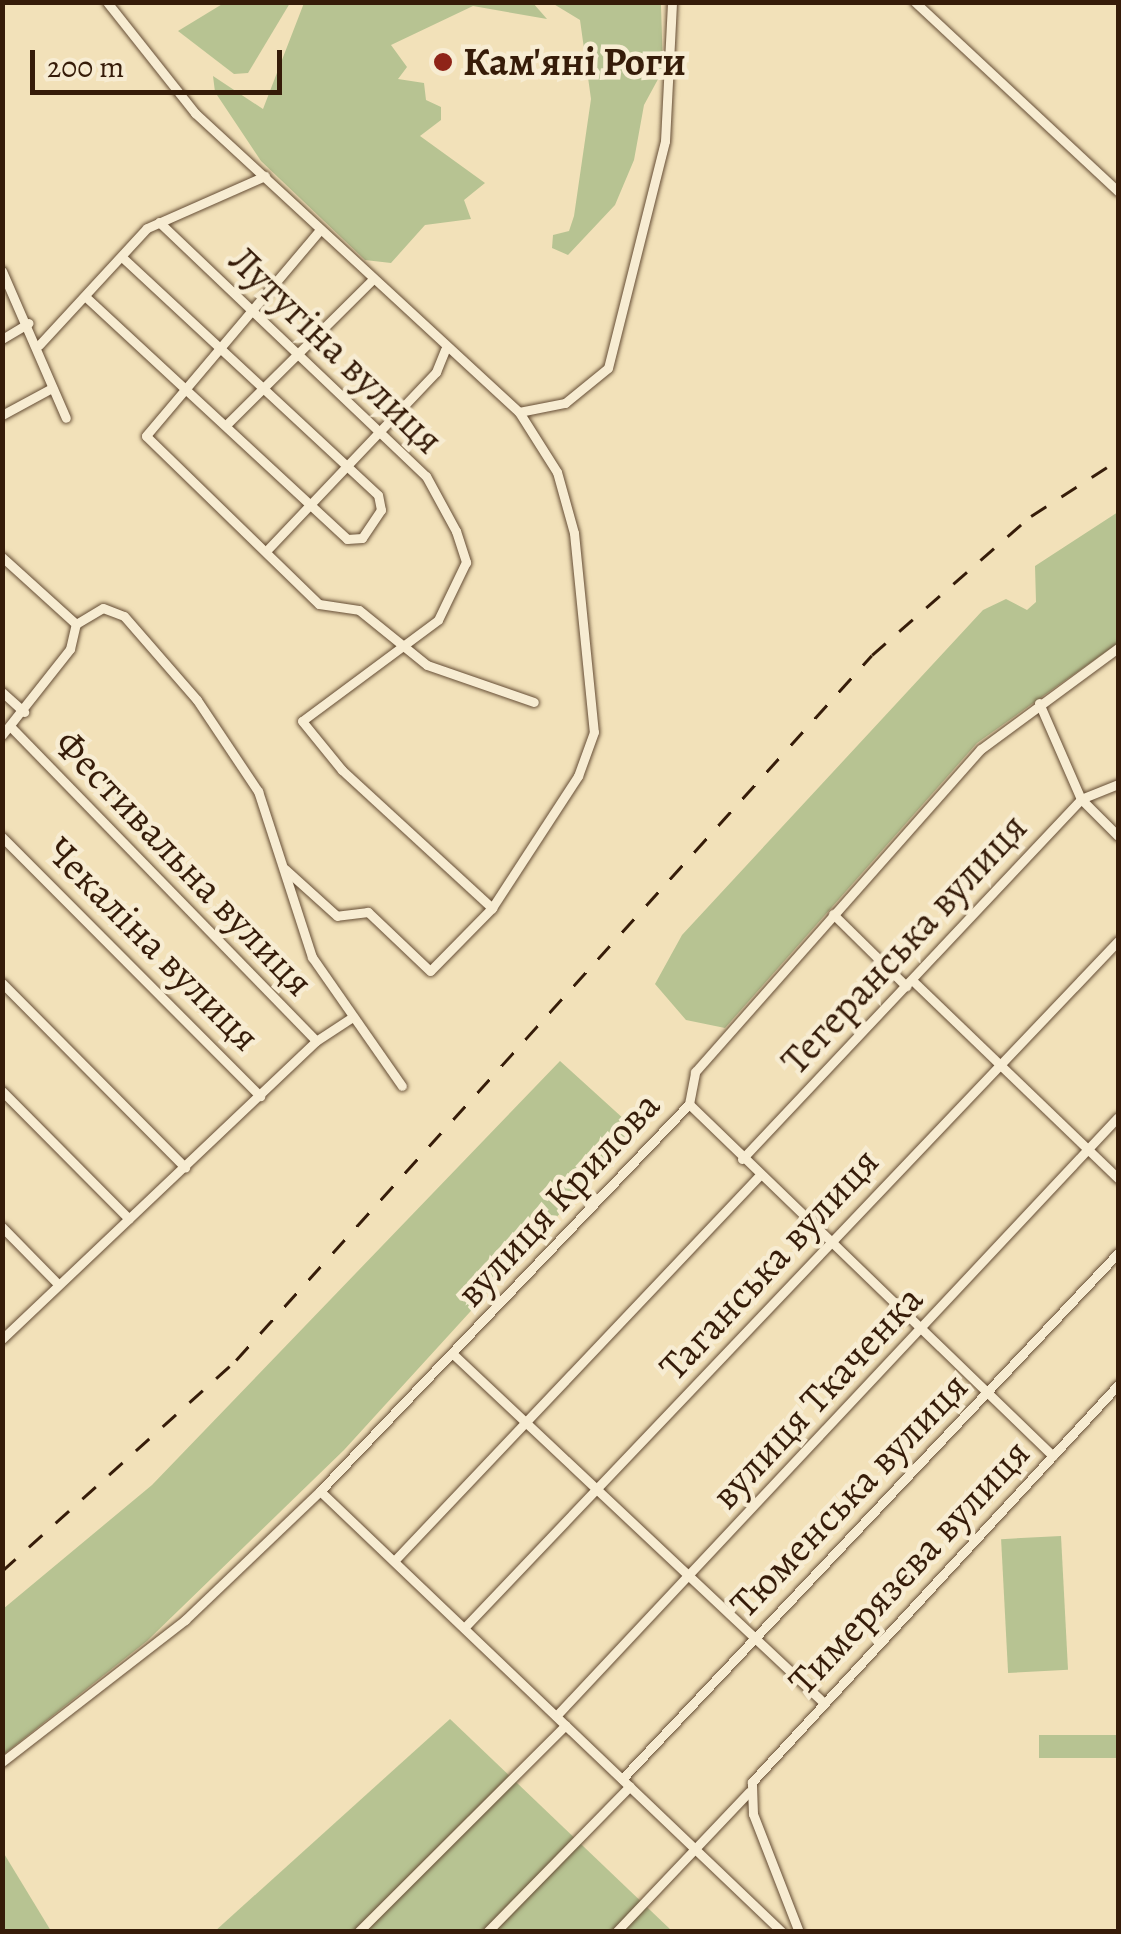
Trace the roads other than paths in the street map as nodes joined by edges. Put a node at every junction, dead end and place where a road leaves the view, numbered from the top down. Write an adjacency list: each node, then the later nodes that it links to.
1 (107, 2): 4 (street)
2 (672, 2): 22 (street)
3 (915, 2): 5 (street)
4 (265, 176): 6 (street); 7 (street)
5 (1118, 191)
6 (159, 222): 8 (street); 12 (street, Лутугіна вулиця)
7 (320, 231): 10 (street); 12 (street)
8 (124, 259): 11 (street); 16 (street)
9 (3, 275): 13 (street)
10 (372, 280): 17 (street); 18 (street)
11 (88, 299): 15 (street); 21 (street)
12 (253, 310): 16 (street); 18 (street, Лутугіна вулиця)
13 (29, 323): 14 (street); 15 (street)
14 (2, 339)
15 (38, 346): 19 (street)
16 (220, 349): 20 (street); 21 (street)
17 (445, 350): 22 (street); 26 (street)
18 (297, 351): 20 (street); 26 (street, Лутугіна вулиця)
19 (52, 388): 23 (street); 24 (street)
20 (262, 388): 25 (street); 27 (street)
21 (186, 389): 25 (street); 29 (street)
22 (519, 412): 44 (street)
23 (2, 416)
24 (66, 418)
25 (226, 425): 28 (street)
26 (381, 431): 27 (street); 32 (street, Лутугіна вулиця)
27 (348, 466): 28 (street); 28 (street)
28 (312, 503): 29 (street)
29 (268, 548): 32 (street)
30 (2, 557): 31 (street)
31 (76, 624): 37 (street); 43 (street)
32 (401, 646): 35 (street); 44 (street)
33 (1118, 648): 36 (street, вулиця Крилова)
34 (2, 692): 37 (street, Фестивальна вулиця)
35 (534, 702)
36 (1039, 703): 40 (street); 45 (street, вулиця Крилова)
37 (24, 712): 38 (street)
38 (6, 731): 50 (street, Фестивальна вулиця)
39 (1118, 784): 40 (street, Тегеранська вулиця)
40 (1082, 800): 41 (street); 48 (street, Тегеранська вулиця)
41 (1118, 836)
42 (2, 837): 54 (street, Чекаліна вулиця)
43 (285, 869): 44 (street); 49 (street)
44 (492, 908)
45 (833, 914): 48 (street); 55 (street, вулиця Крилова)
46 (1118, 941): 51 (street, Таганська вулиця)
47 (2, 983): 59 (street)
48 (909, 983): 51 (street); 58 (street, Тегеранська вулиця)
49 (351, 1018): 50 (street); 52 (street)
50 (316, 1041): 54 (street)
51 (998, 1066): 57 (street); 64 (street, Таганська вулиця)
52 (402, 1086)
53 (2, 1091): 62 (street)
54 (260, 1096): 59 (street)
55 (688, 1104): 58 (street); 69 (street, вулиця Крилова)
56 (1118, 1117): 57 (street, вулиця Ткаченка)
57 (1088, 1150): 61 (street); 67 (street, вулиця Ткаченка)
58 (742, 1159): 60 (street)
59 (185, 1168): 62 (street)
60 (759, 1176): 64 (street); 72 (street)
61 (1118, 1178)
62 (129, 1218): 66 (street)
63 (2, 1228): 66 (street)
64 (830, 1242): 67 (street); 74 (street, Таганська вулиця)
65 (1118, 1252): 71 (street, Тюменська вулиця)
66 (58, 1284): 68 (street)
67 (923, 1328): 71 (street); 77 (street, вулиця Ткаченка)
68 (2, 1340)
69 (453, 1354): 72 (street); 75 (street, вулиця Крилова)
70 (1118, 1385): 73 (street, Тимерязєва вулиця)
71 (989, 1392): 73 (street); 79 (street, Тюменська вулиця)
72 (527, 1422): 74 (street); 76 (street)
73 (1053, 1456): 80 (street, Тимерязєва вулиця)
74 (599, 1488): 77 (street); 78 (street, Таганська вулиця)
75 (320, 1491): 76 (street); 83 (street, вулиця Крилова)
76 (394, 1562): 78 (street)
77 (688, 1576): 79 (street); 81 (street, вулиця Ткаченка)
78 (464, 1628): 81 (street)
79 (753, 1638): 80 (street); 84 (street, Тюменська вулиця)
80 (824, 1703): 85 (street, Тимерязєва вулиця)
81 (556, 1716): 82 (street)
82 (566, 1725): 84 (street); 87 (street)
83 (2, 1762)
84 (626, 1782): 86 (street); 88 (street, Тюменська вулиця)
85 (749, 1792): 86 (street, Тимерязєва вулиця); 91 (street)
86 (692, 1846): 89 (street, Тимерязєва вулиця); 90 (street)
87 (358, 1932)
88 (487, 1932)
89 (616, 1932)
90 (782, 1932)
91 (799, 1932)

